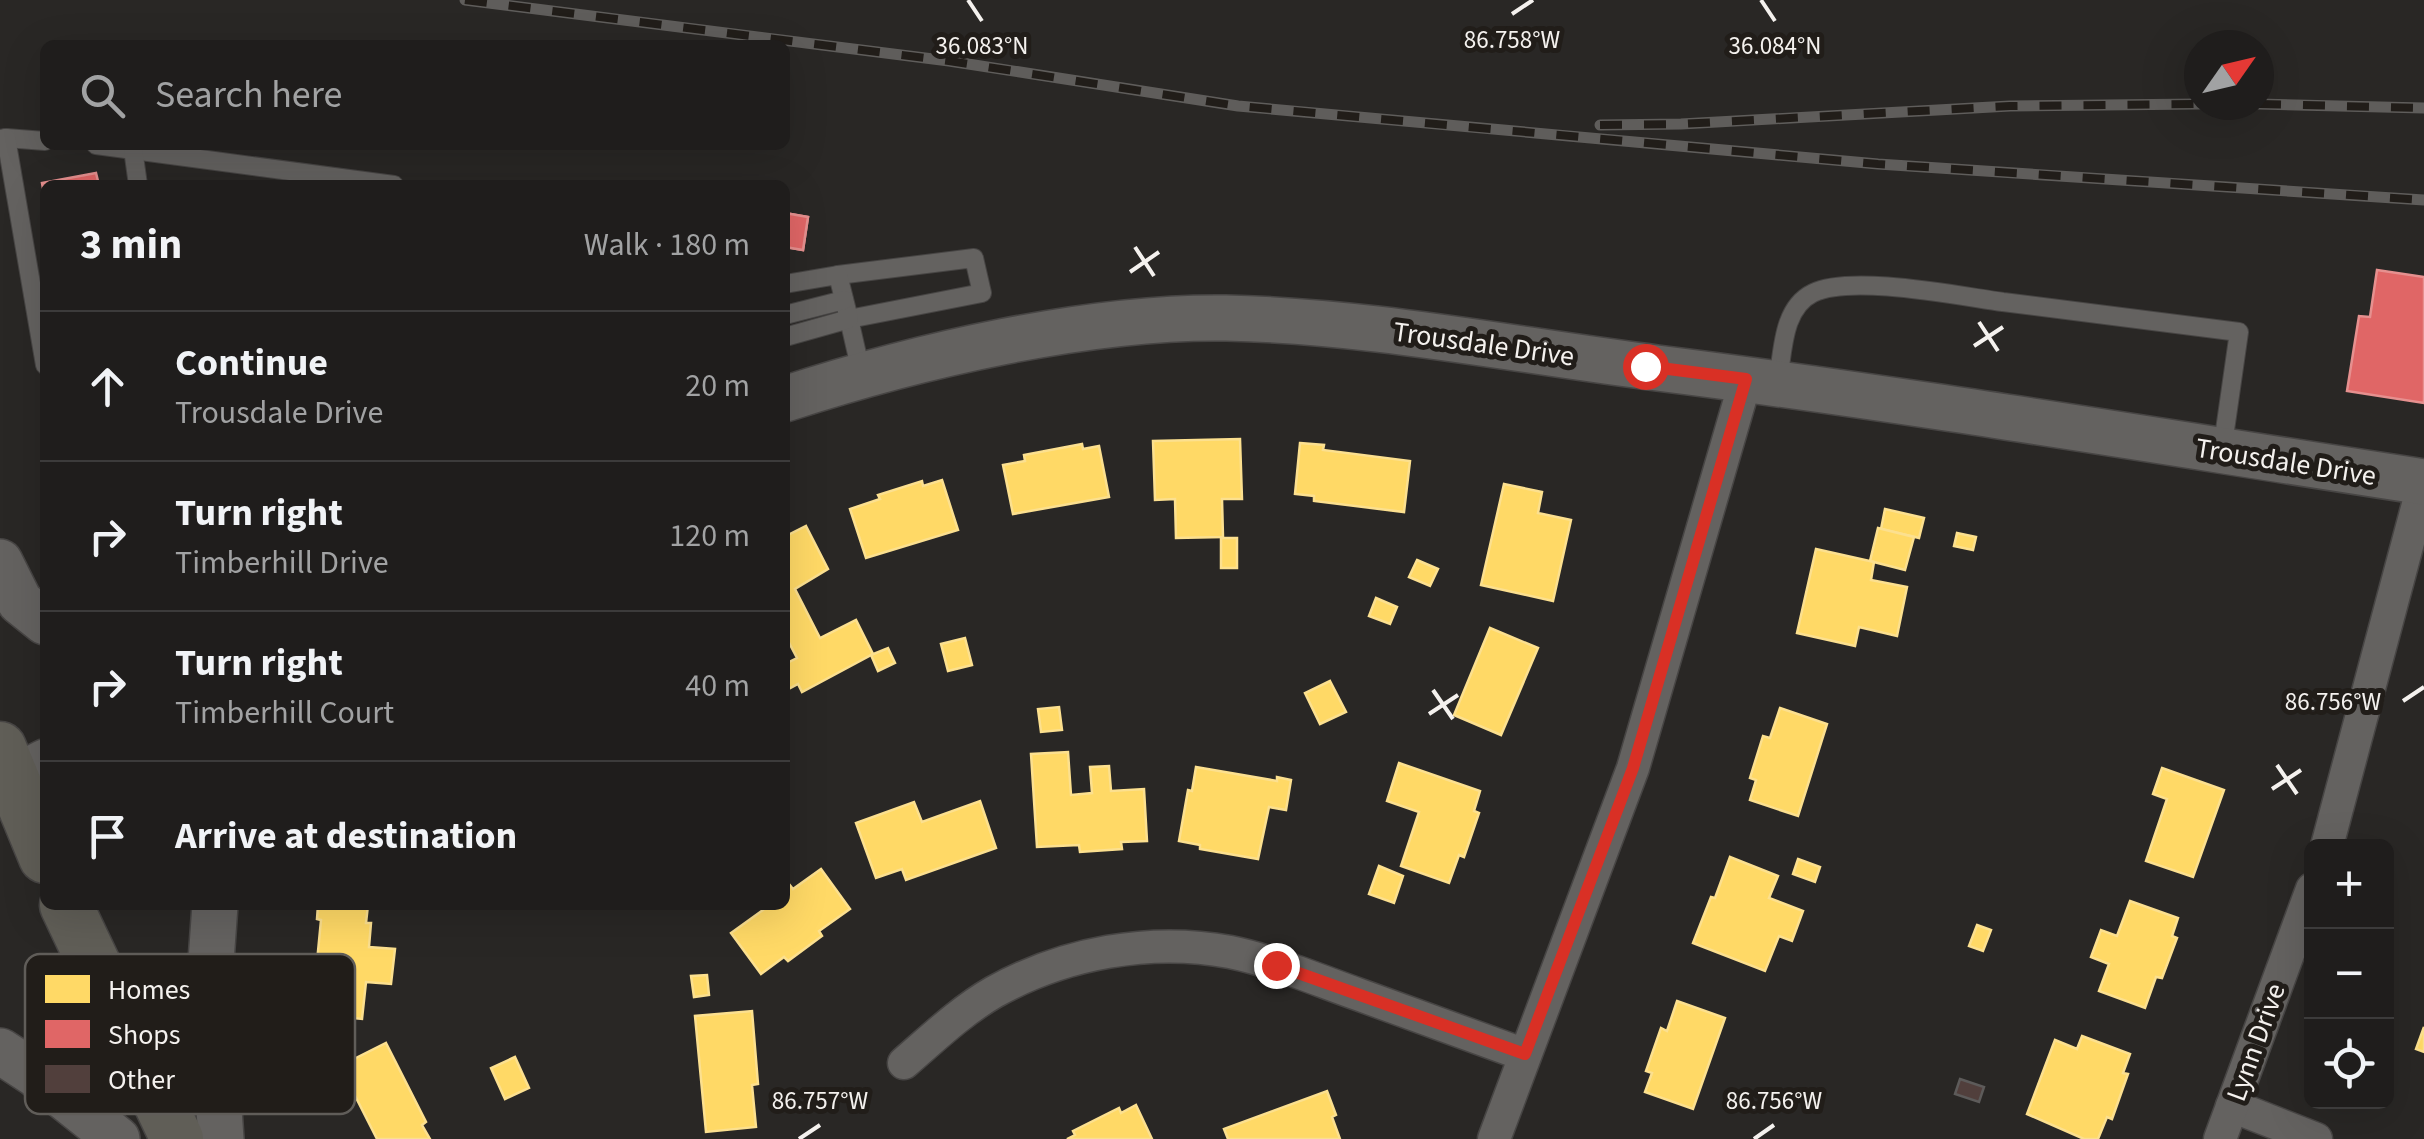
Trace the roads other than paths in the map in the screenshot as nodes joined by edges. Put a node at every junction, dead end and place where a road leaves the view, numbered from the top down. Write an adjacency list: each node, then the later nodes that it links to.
1 (3, 138): 2 (lane); 13 (lane)
2 (40, 141)
3 (133, 150): 5 (lane)
4 (140, 150): 6 (lane)
5 (137, 180)
6 (358, 180)
7 (838, 274): 8 (lane); 9 (lane); 11 (lane)
8 (790, 283)
9 (844, 300): 10 (lane); 11 (lane)
10 (790, 314)
11 (849, 319): 12 (lane); 14 (lane)
12 (790, 336)
13 (40, 338)
14 (862, 376): 15 (street, Trousdale Drive); 16 (street, Trousdale Drive)
15 (1762, 382): 17 (street, Trousdale Drive); 17 (lane); 30 (street)
16 (790, 398)
17 (2222, 451): 18 (street, Trousdale Drive)
18 (2424, 482): 22 (street)
19 (0, 562): 20 (street)
20 (40, 618)
21 (14, 768): 23 (main road)
22 (2329, 839)
23 (40, 843)
24 (68, 910): 27 (main road)
25 (215, 910): 28 (street)
26 (2304, 911): 33 (street, Lynn Drive)
27 (89, 954)
28 (212, 954)
29 (0, 1052): 32 (street)
30 (1525, 1054): 31 (street); 40 (street)
31 (904, 1063)
32 (25, 1069)
33 (2232, 1106): 41 (street, Lynn Drive); 42 (street)
34 (87, 1114): 37 (street)
35 (165, 1114): 38 (main road)
36 (219, 1114): 39 (street)
37 (118, 1139)
38 (177, 1139)
39 (221, 1139)
40 (1494, 1139)
41 (2220, 1139)
42 (2316, 1139)

